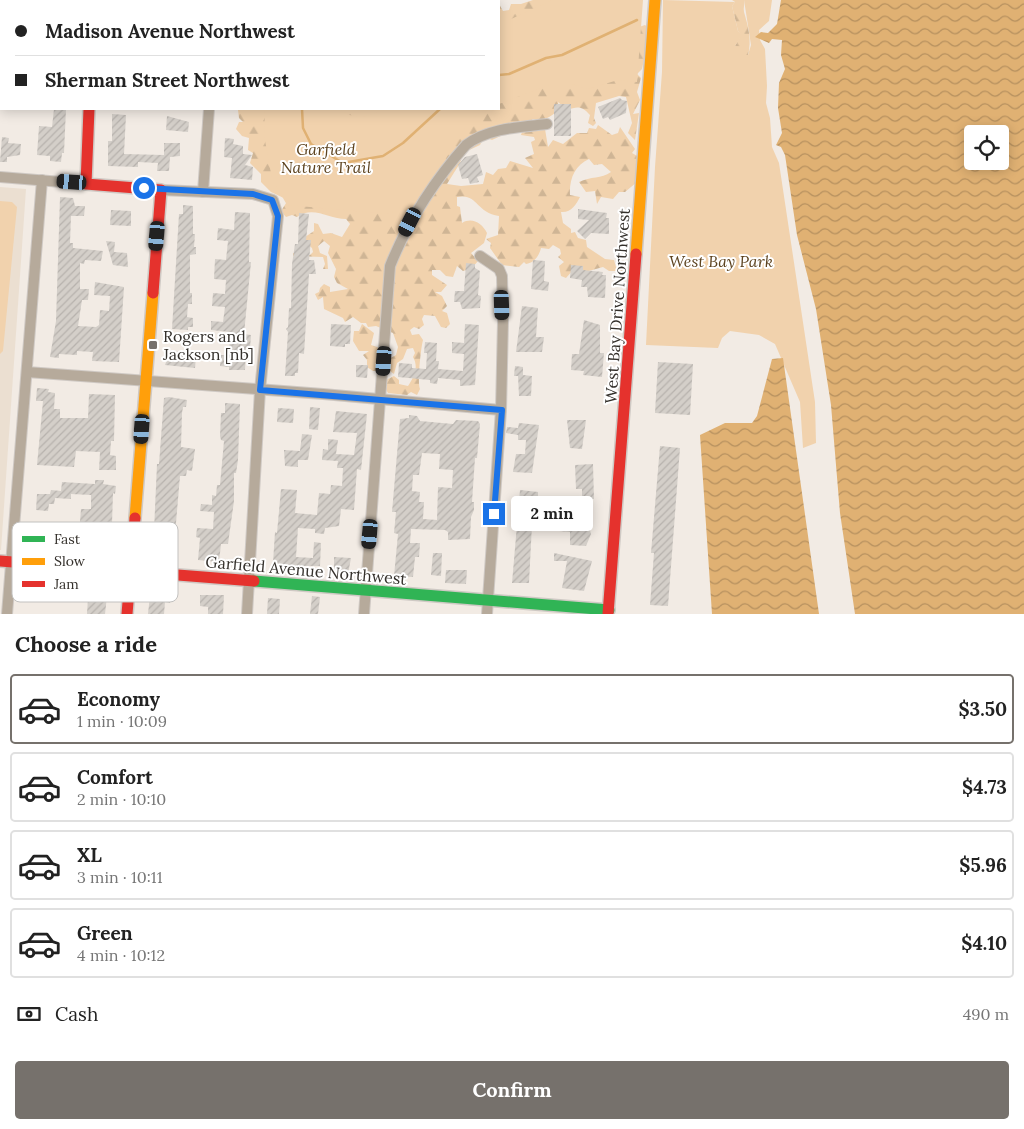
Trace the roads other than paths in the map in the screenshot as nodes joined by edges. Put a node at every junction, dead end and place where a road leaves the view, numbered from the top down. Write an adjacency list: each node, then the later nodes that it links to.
1 (655, 0): 22 (street, West Bay Drive Northwest)
2 (89, 110): 7 (street)
3 (209, 110): 9 (street)
4 (547, 124): 14 (street)
5 (0, 177): 6 (street)
6 (42, 180): 7 (street); 11 (street)
7 (86, 184): 8 (street)
8 (160, 190): 9 (street); 12 (street)
9 (203, 192): 13 (street)
10 (480, 256): 15 (street)
11 (27, 372): 12 (street); 17 (street)
12 (146, 381): 13 (street); 16 (street)
13 (260, 390): 14 (street); 19 (street)
14 (381, 399): 15 (street); 20 (street)
15 (502, 410): 21 (street)
16 (135, 522)
17 (5, 561): 23 (street)
18 (178, 576): 19 (street, Garfield Avenue Northwest)
19 (249, 582): 20 (street, Garfield Avenue Northwest); 24 (street)
20 (366, 592): 21 (street, Garfield Avenue Northwest); 25 (street)
21 (488, 601): 22 (street, Garfield Avenue Northwest); 26 (street)
22 (608, 612)
23 (7, 614)
24 (247, 614)
25 (364, 614)
26 (487, 614)

